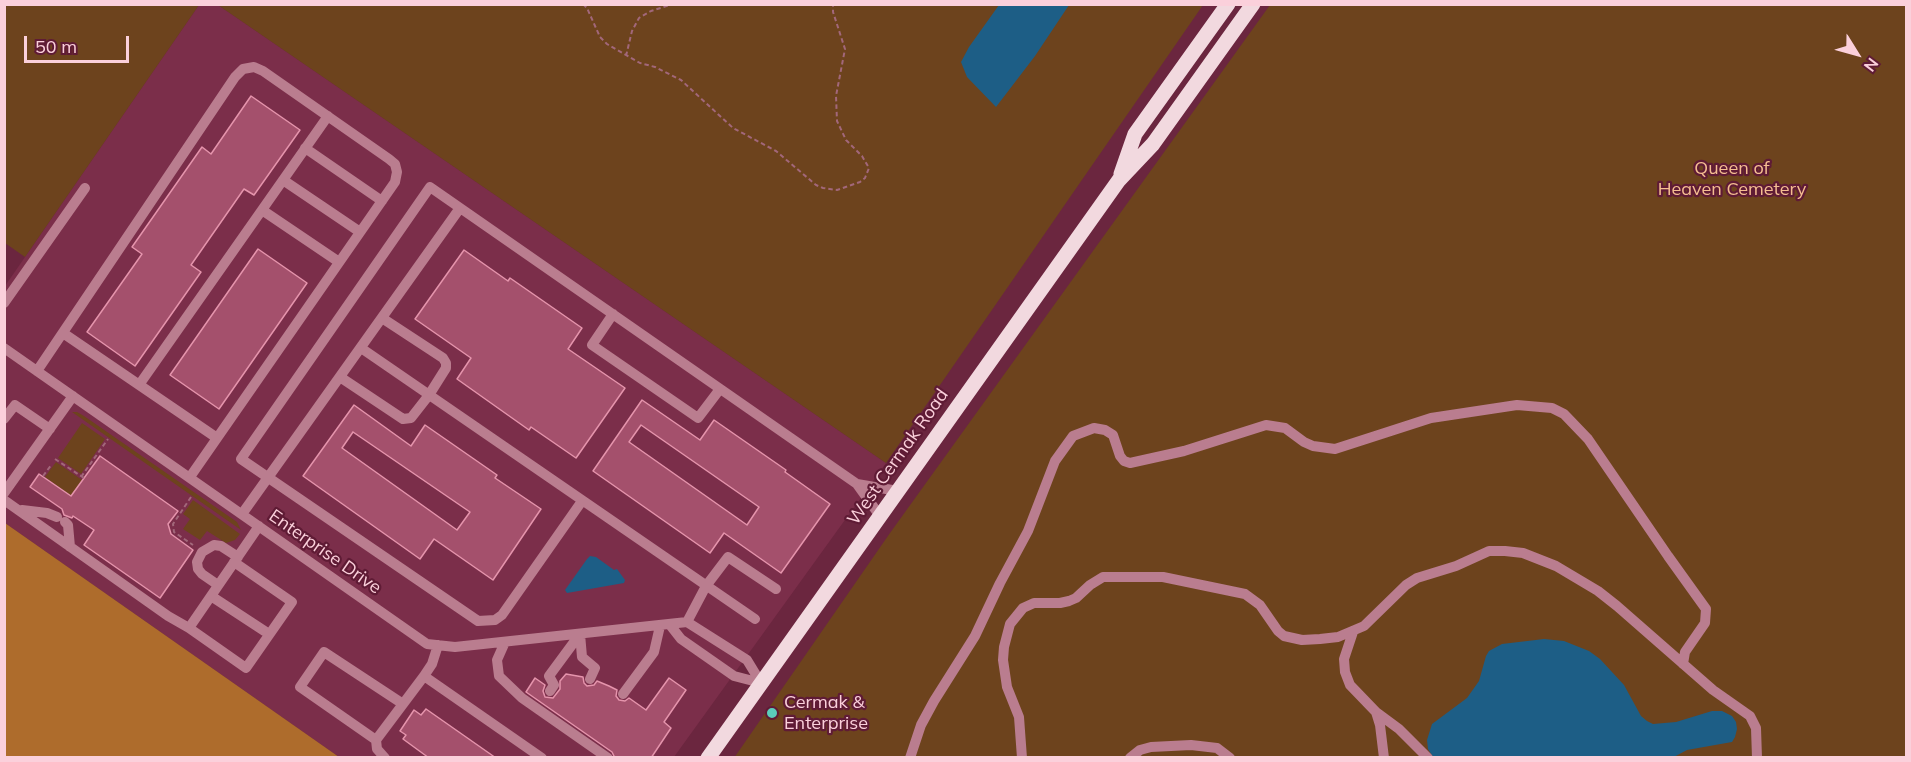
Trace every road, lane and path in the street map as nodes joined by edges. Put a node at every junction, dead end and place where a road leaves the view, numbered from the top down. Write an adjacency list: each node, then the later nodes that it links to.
1 (583, 4): 6 (path)
2 (673, 4): 6 (path)
3 (834, 4): 6 (path)
4 (1228, 4): 10 (main road, West Cermak Road)
5 (1253, 4): 10 (main road, West Cermak Road)
6 (626, 56)
7 (328, 116): 8 (street); 12 (street); 20 (street)
8 (305, 148): 9 (street); 12 (street)
9 (283, 180): 14 (street); 15 (street)
10 (1119, 180): 39 (main road, West Cermak Road)
11 (85, 188): 17 (street)
12 (382, 201): 15 (street)
13 (460, 208): 18 (street); 19 (street); 37 (street)
14 (262, 210): 16 (street); 25 (street)
15 (360, 232): 16 (street)
16 (339, 262): 31 (street)
17 (4, 303)
18 (613, 314): 26 (street); 26 (street)
19 (382, 318): 22 (street); 27 (street)
20 (63, 333): 23 (street); 25 (street)
21 (4, 348): 23 (street, Enterprise Drive)
22 (361, 348): 24 (street); 27 (street)
23 (37, 371): 28 (street, Enterprise Drive)
24 (340, 377): 27 (street); 37 (street)
25 (139, 385): 31 (street)
26 (720, 388): 38 (street)
27 (429, 395): 43 (street)
28 (73, 396): 30 (street); 36 (street, Enterprise Drive)
29 (4, 419): 30 (street)
30 (50, 429): 40 (street)
31 (217, 438): 36 (street)
32 (108, 439): 33 (path)
33 (55, 459)
34 (52, 464): 35 (path)
35 (43, 476)
36 (189, 477): 45 (street, Enterprise Drive)
37 (269, 478): 43 (street); 45 (street)
38 (857, 484): 39 (street); 46 (street)
39 (897, 491): 46 (main road, West Cermak Road)
40 (4, 493)
41 (191, 497): 48 (path)
42 (4, 500): 44 (street)
43 (582, 501): 54 (street)
44 (18, 510): 50 (street); 50 (street)
45 (242, 514): 47 (street, Enterprise Drive)
46 (879, 516): 69 (main road, West Cermak Road)
47 (260, 526): 52 (street); 65 (street, Enterprise Drive)
48 (183, 538): 49 (path); 51 (path)
49 (181, 542)
50 (70, 546): 60 (street)
51 (196, 547)
52 (236, 560): 53 (street); 53 (street); 62 (street)
53 (218, 585): 56 (street)
54 (706, 586): 55 (street); 57 (street); 58 (street)
55 (776, 589)
56 (211, 596): 60 (street); 62 (street)
57 (755, 619)
58 (687, 622): 59 (street, Enterprise Drive); 69 (street)
59 (665, 625): 63 (street, Enterprise Drive); 69 (street); 71 (street)
60 (189, 628): 62 (street)
61 (1353, 632): 66 (street); 73 (street); 80 (street)
62 (269, 634)
63 (580, 634): 64 (street, Enterprise Drive); 68 (street); 70 (street)
64 (505, 642): 65 (street, Enterprise Drive); 77 (street)
65 (438, 645): 67 (street)
66 (1683, 664): 79 (street); 85 (street)
67 (424, 676): 72 (street); 76 (street)
68 (590, 679)
69 (760, 683): 78 (main road, West Cermak Road)
70 (550, 691)
71 (623, 694)
72 (403, 704): 74 (street); 74 (street)
73 (1376, 712): 83 (street); 84 (street)
74 (376, 740): 75 (street)
75 (385, 758)
76 (542, 758)
77 (608, 758)
78 (708, 758)
79 (910, 758)
80 (1022, 758)
81 (1130, 758): 82 (street)
82 (1230, 758)
83 (1384, 758)
84 (1428, 758)
85 (1757, 758)

